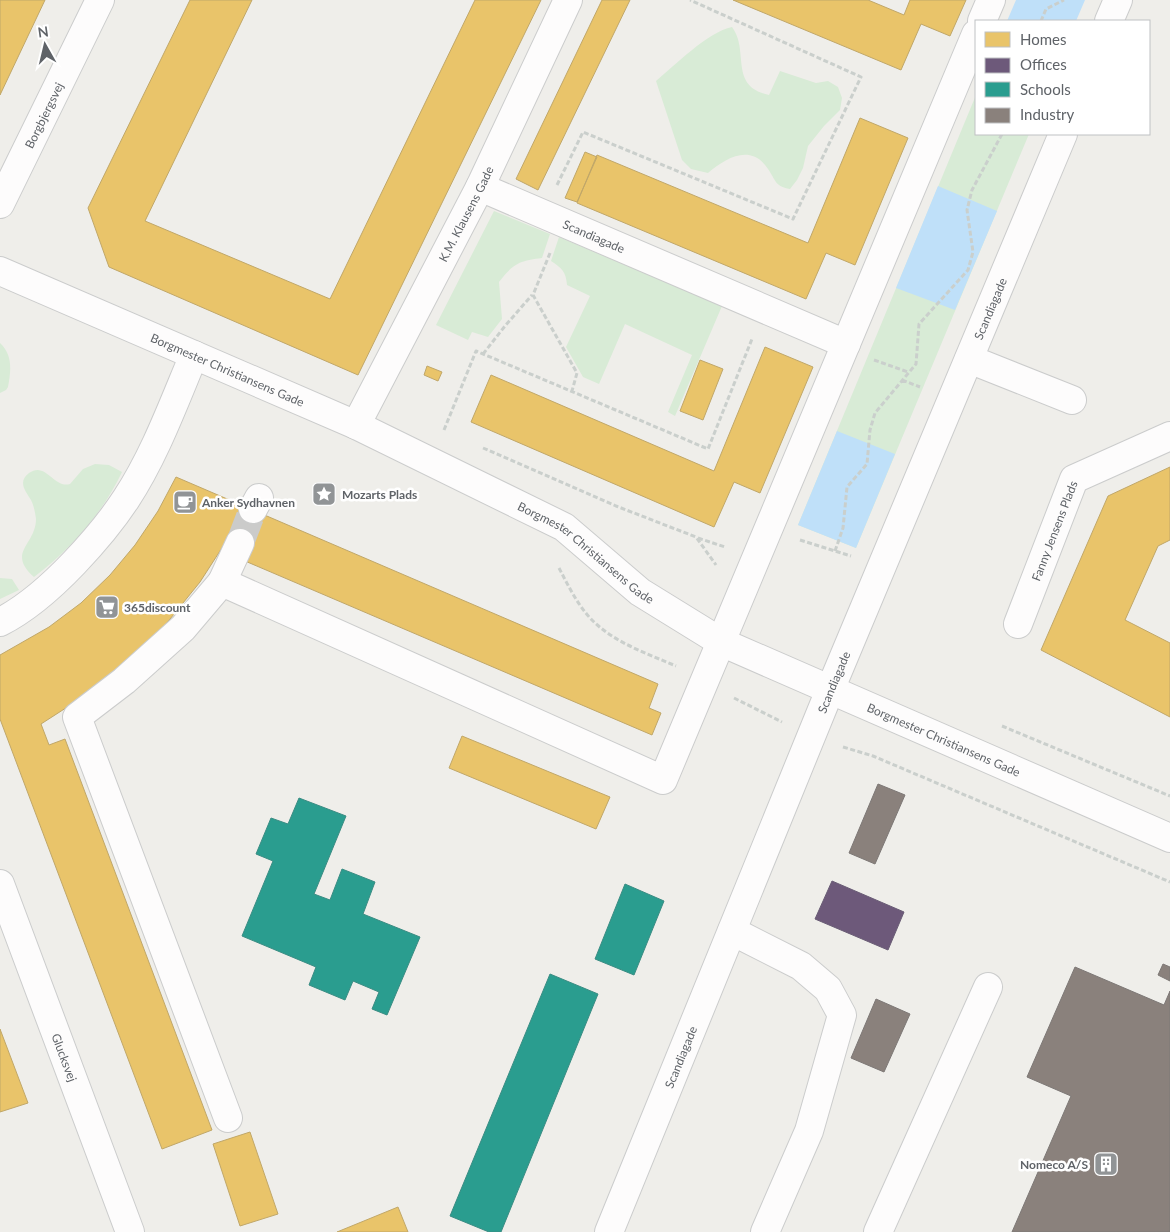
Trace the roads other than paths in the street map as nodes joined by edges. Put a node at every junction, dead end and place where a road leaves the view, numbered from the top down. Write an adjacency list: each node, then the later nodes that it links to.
1 (100, 0): 10 (street, Borgbjergsvej)
2 (568, 0): 9 (street, K.M. Klausens Gade)
3 (991, 0): 5 (street)
4 (1118, 0): 6 (street)
5 (982, 20)
6 (1109, 20)
7 (975, 36): 12 (street)
8 (1063, 135): 14 (street, Scandiagade)
9 (480, 187): 12 (street, Scandiagade); 16 (street, K.M. Klausens Gade)
10 (0, 204)
11 (0, 272): 13 (street, Borgmester Christiansens Gade)
12 (846, 344): 22 (street)
13 (194, 354): 16 (street, Borgmester Christiansens Gade); 20 (street)
14 (969, 359): 15 (street); 23 (street, Scandiagade)
15 (1072, 400)
16 (356, 425): 22 (street, Borgmester Christiansens Gade)
17 (1170, 436): 21 (street, Fanny Jensens Plads)
18 (240, 543): 19 (street)
19 (222, 582): 22 (street); 28 (street)
20 (0, 622)
21 (1018, 624)
22 (721, 642): 23 (street, Borgmester Christiansens Gade)
23 (830, 690): 24 (street, Borgmester Christiansens Gade); 26 (street, Scandiagade)
24 (1170, 838)
25 (0, 884): 29 (street, Glucksvej)
26 (732, 931): 30 (street, Scandiagade); 31 (street)
27 (988, 987): 32 (street)
28 (228, 1118)
29 (130, 1232)
30 (609, 1232)
31 (765, 1232)
32 (878, 1232)

